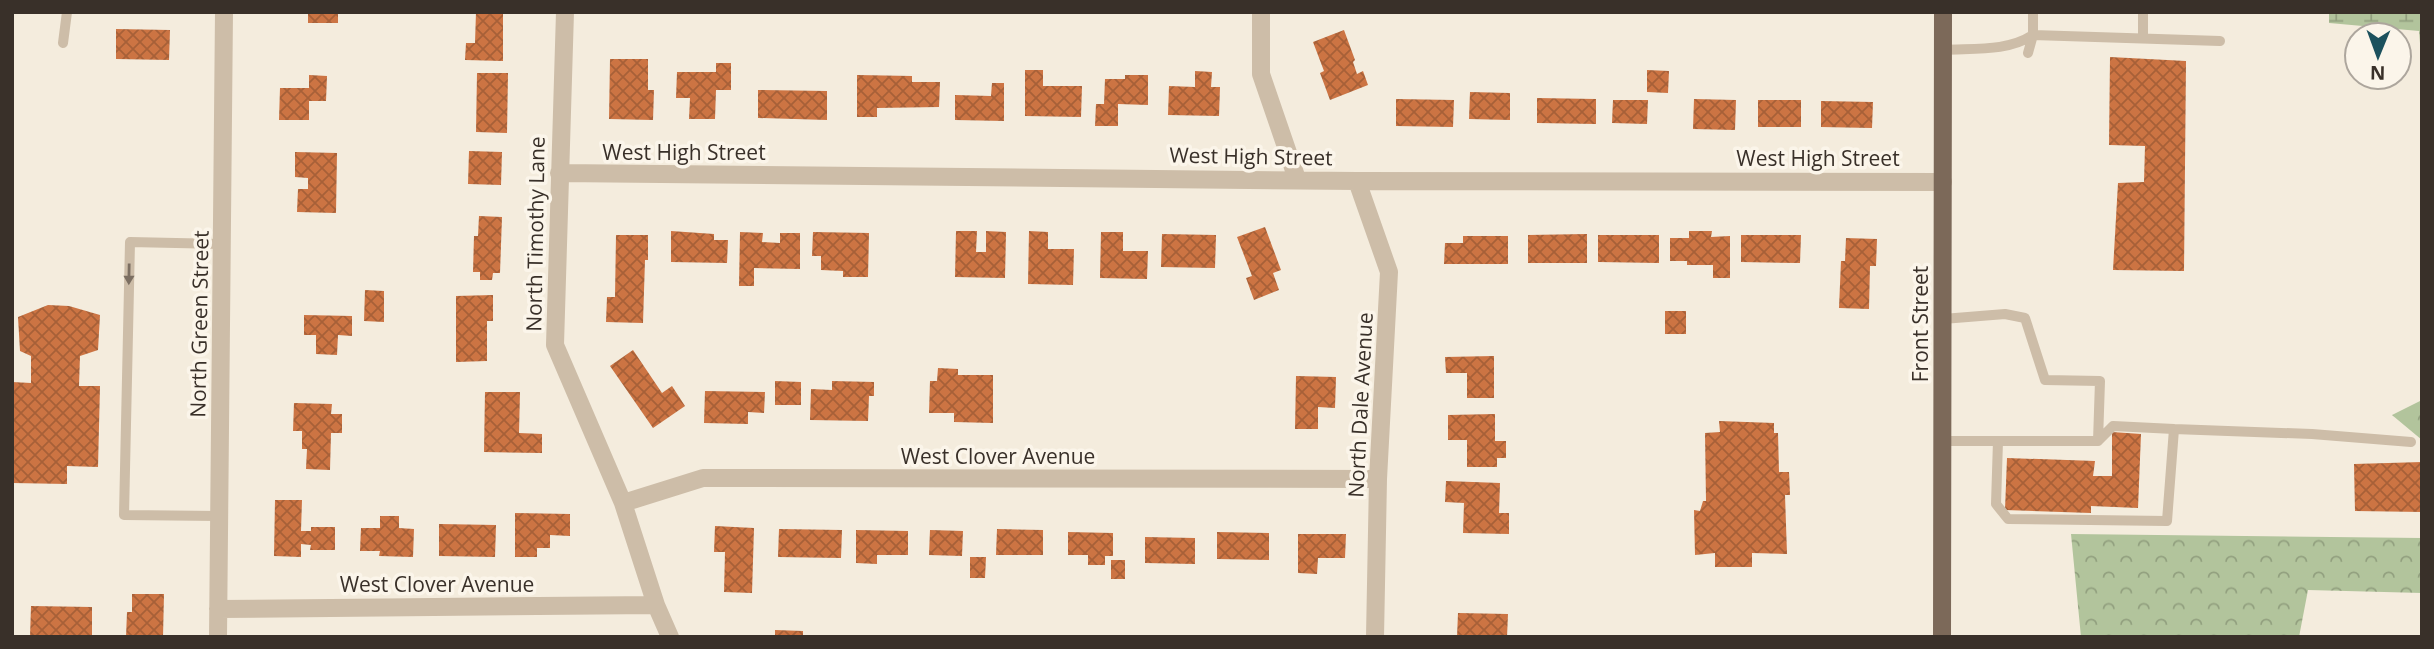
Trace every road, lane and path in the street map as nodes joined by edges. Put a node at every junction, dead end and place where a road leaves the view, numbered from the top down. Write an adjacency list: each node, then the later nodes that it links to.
1 (67, 12): 11 (lane)
2 (224, 12): 18 (street, North Green Street)
3 (565, 12): 14 (street, North Timothy Lane)
4 (1261, 12): 15 (street)
5 (1943, 12): 12 (main road, Front Street)
6 (2033, 12): 8 (lane)
7 (2143, 12): 9 (lane)
8 (2033, 35): 9 (lane); 12 (lane); 13 (lane)
9 (2143, 38): 10 (lane)
10 (2220, 41)
11 (63, 43)
12 (1943, 50): 17 (main road, Front Street)
13 (2028, 52)
14 (559, 173): 15 (street, West High Street); 26 (street, North Timothy Lane)
15 (1297, 179): 16 (street, West High Street)
16 (1357, 181): 17 (street, West High Street); 25 (street, North Dale Avenue)
17 (1943, 182): 19 (main road, Front Street)
18 (222, 244): 27 (street, North Green Street); 27 (lane, one-way to 27)
19 (1943, 319): 21 (lane); 22 (main road, Front Street)
20 (2174, 429): 21 (lane); 23 (lane); 24 (lane)
21 (2098, 440): 23 (lane)
22 (1943, 441): 23 (lane); 33 (main road, Front Street)
23 (1998, 441)
24 (2411, 442)
25 (1378, 479): 26 (street, West Clover Avenue); 32 (street, North Dale Avenue)
26 (622, 503): 28 (street, North Timothy Lane)
27 (219, 516): 29 (street, North Green Street)
28 (656, 606): 29 (street, West Clover Avenue); 31 (street, North Timothy Lane)
29 (218, 609): 30 (street, North Green Street)
30 (218, 637)
31 (670, 637)
32 (1375, 637)
33 (1942, 637)

